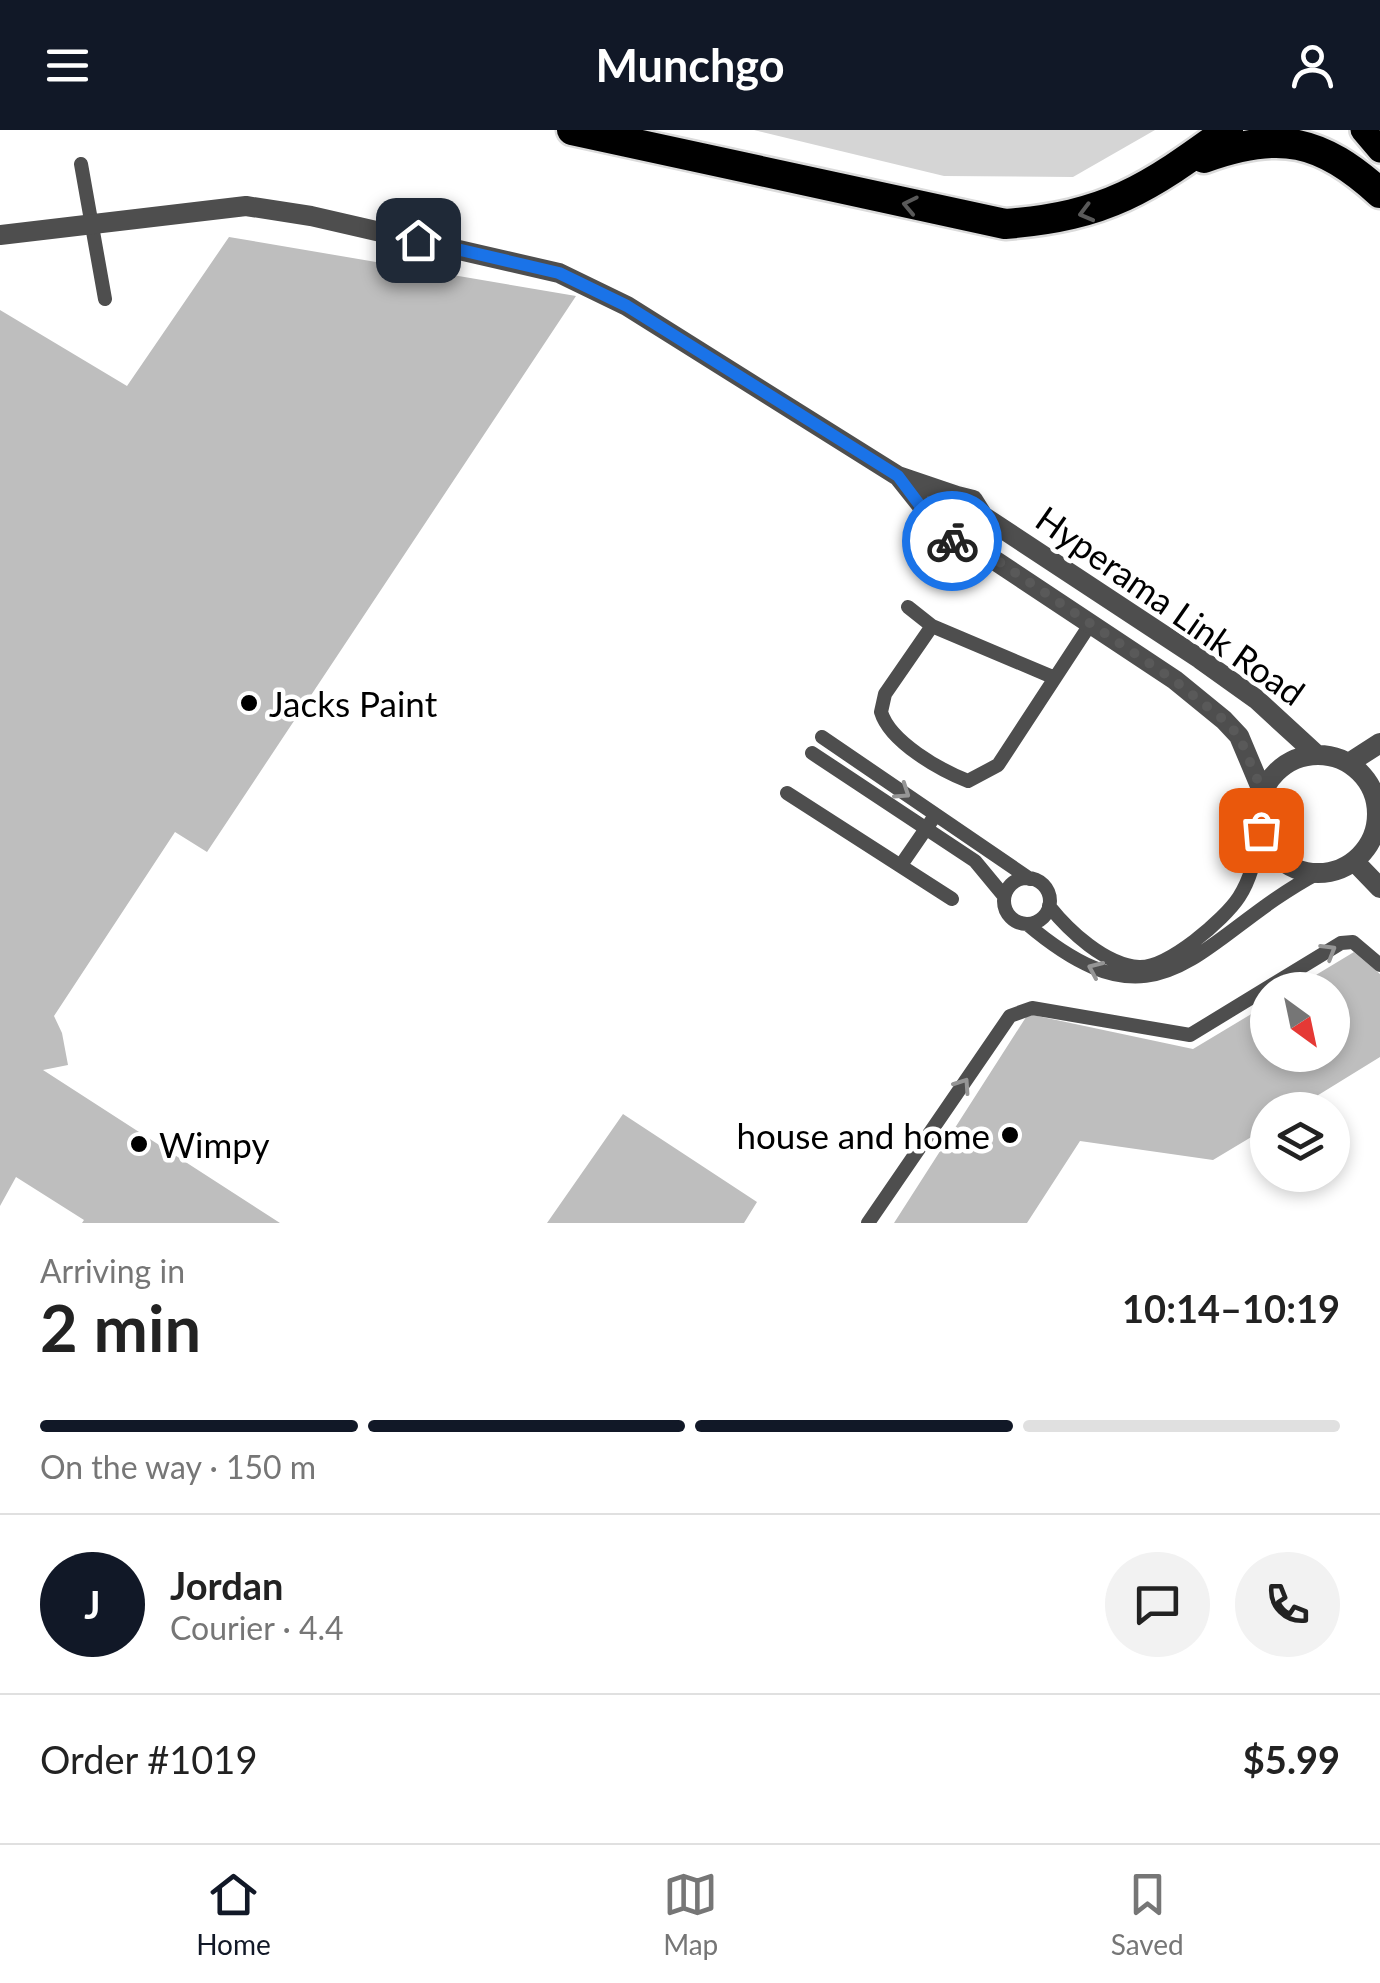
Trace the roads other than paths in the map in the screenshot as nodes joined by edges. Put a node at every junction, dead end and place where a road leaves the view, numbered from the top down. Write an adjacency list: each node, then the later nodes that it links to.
1 (572, 130): 6 (highway, one-way to 1)
2 (1228, 130): 6 (highway)
3 (1363, 130): 4 (main road)
4 (1380, 150)
5 (81, 164): 8 (lane)
6 (1160, 177): 7 (highway)
7 (1380, 193)
8 (92, 222): 9 (street); 10 (lane); 11 (street)
9 (0, 234)
10 (105, 299)
11 (898, 476): 12 (street); 14 (street)
12 (957, 496): 13 (street); 14 (street)
13 (983, 516): 15 (street); 23 (street, Hyperama Link Road)
14 (937, 522): 15 (street)
15 (966, 542): 17 (street, Hyperama Link Road)
16 (908, 607): 18 (lane)
17 (1091, 623): 19 (lane); 26 (street, Hyperama Link Road)
18 (932, 626): 19 (lane); 19 (lane)
19 (1055, 678)
20 (822, 737): 28 (lane, one-way to 28)
21 (1380, 743): 24 (street)
22 (812, 753): 29 (lane)
23 (1316, 754): 24 (street); 26 (street)
24 (1349, 763): 27 (street)
25 (787, 792): 32 (lane)
26 (1263, 793): 30 (street)
27 (1379, 810): 31 (street)
28 (936, 814): 29 (lane); 34 (lane)
29 (926, 827): 32 (lane); 36 (lane)
30 (1261, 830): 33 (street); 38 (lane)
31 (1354, 861): 33 (street); 35 (street)
32 (901, 865): 37 (lane)
33 (1318, 873): 39 (lane, one-way to 39)
34 (1030, 878): 36 (lane); 38 (lane)
35 (1380, 888)
36 (1004, 896): 39 (lane)
37 (952, 900)
38 (1049, 906): 39 (lane)
39 (1027, 924)
40 (1380, 964): 41 (lane, one-way to 40)
41 (868, 1223)

